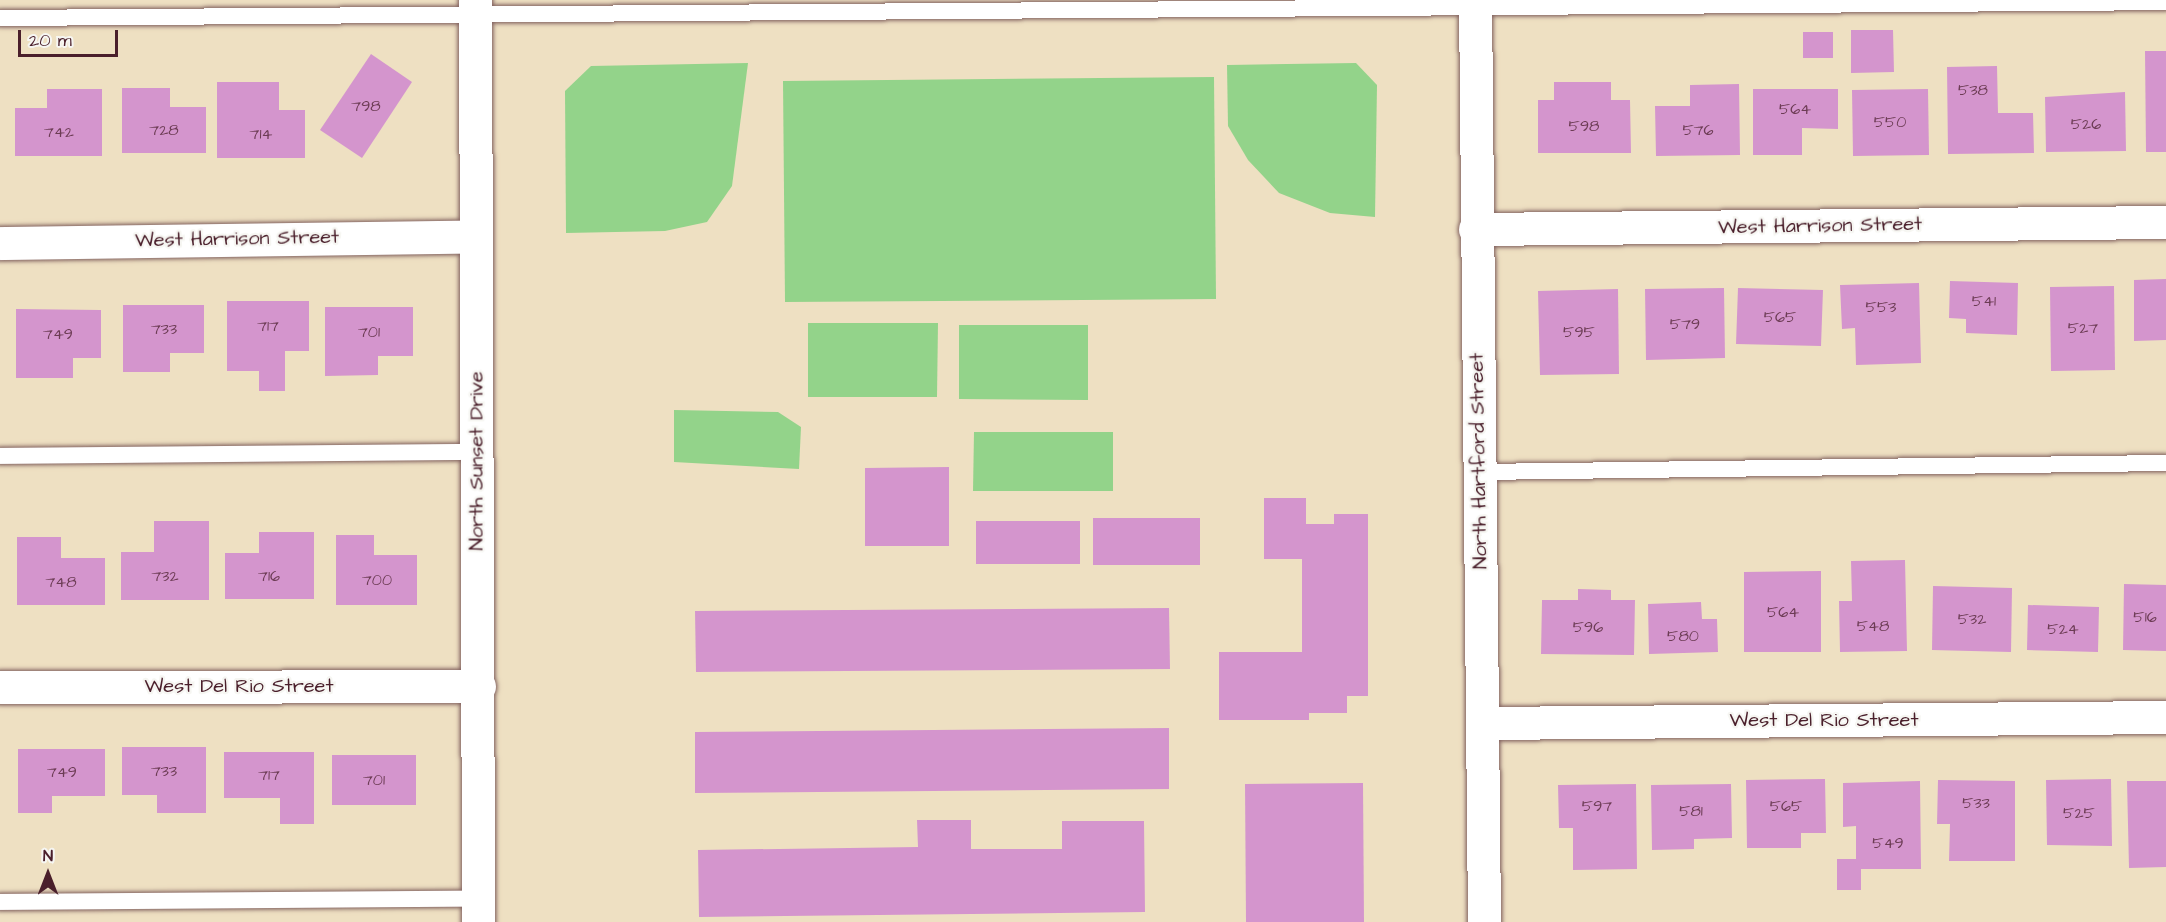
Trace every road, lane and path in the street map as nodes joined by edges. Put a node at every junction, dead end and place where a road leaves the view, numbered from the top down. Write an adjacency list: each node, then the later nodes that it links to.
1 (2166, 2): 2 (lane)
2 (1475, 4): 3 (lane); 6 (street, North Hartford Street)
3 (475, 6): 4 (lane); 7 (street, North Sunset Drive)
4 (0, 18)
5 (2166, 222): 6 (street, West Harrison Street)
6 (1475, 229): 12 (street, North Hartford Street)
7 (475, 236): 8 (street, West Harrison Street); 9 (street, North Sunset Drive)
8 (0, 243)
9 (477, 452): 10 (lane); 13 (street, North Sunset Drive)
10 (0, 456)
11 (2166, 463): 12 (lane)
12 (1479, 472): 16 (street, North Hartford Street)
13 (479, 686): 14 (street, West Del Rio Street); 18 (street, North Sunset Drive)
14 (0, 687)
15 (2166, 717): 16 (street, West Del Rio Street)
16 (1483, 723): 19 (street, North Hartford Street)
17 (0, 902): 18 (lane)
18 (478, 911)
19 (1484, 922)

